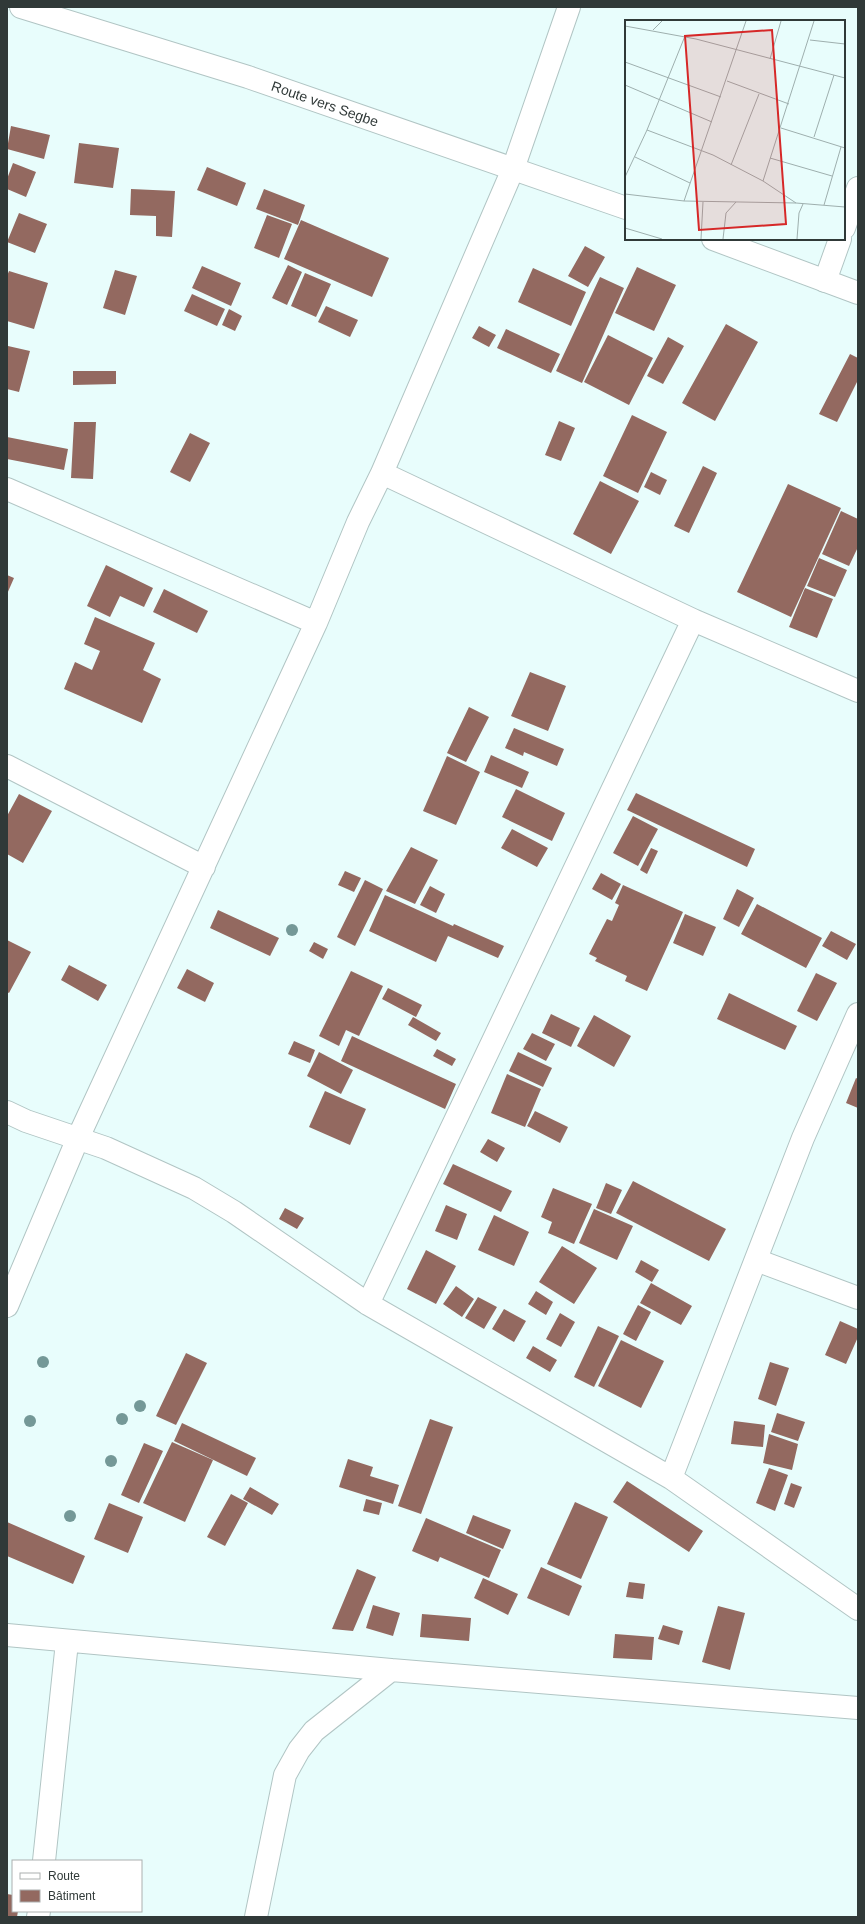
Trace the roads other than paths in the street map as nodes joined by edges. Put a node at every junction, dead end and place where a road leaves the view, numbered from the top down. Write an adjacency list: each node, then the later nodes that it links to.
1 (21, 7): 3 (street, Route vers Segbe)
2 (570, 7): 3 (street)
3 (513, 169): 5 (street, Route vers Segbe); 11 (street)
4 (858, 188): 6 (street)
5 (625, 208)
6 (845, 225)
7 (716, 240): 9 (street)
8 (840, 240): 9 (street)
9 (825, 281): 10 (street)
10 (858, 293)
11 (382, 473): 13 (street); 14 (street)
12 (7, 489): 14 (street)
13 (693, 620): 15 (street); 23 (street)
14 (316, 623): 17 (street)
15 (858, 691)
16 (7, 766): 17 (street)
17 (204, 867): 20 (street)
18 (858, 1014): 21 (street)
19 (7, 1112): 20 (street)
20 (78, 1138): 23 (street); 24 (street)
21 (756, 1260): 22 (street); 25 (street)
22 (858, 1298)
23 (368, 1304): 25 (street)
24 (7, 1306)
25 (672, 1478): 26 (street)
26 (858, 1609)
27 (7, 1635): 28 (street)
28 (67, 1642): 29 (street); 31 (street)
29 (391, 1670): 30 (street); 32 (street)
30 (858, 1708)
31 (44, 1860)
32 (256, 1917)

